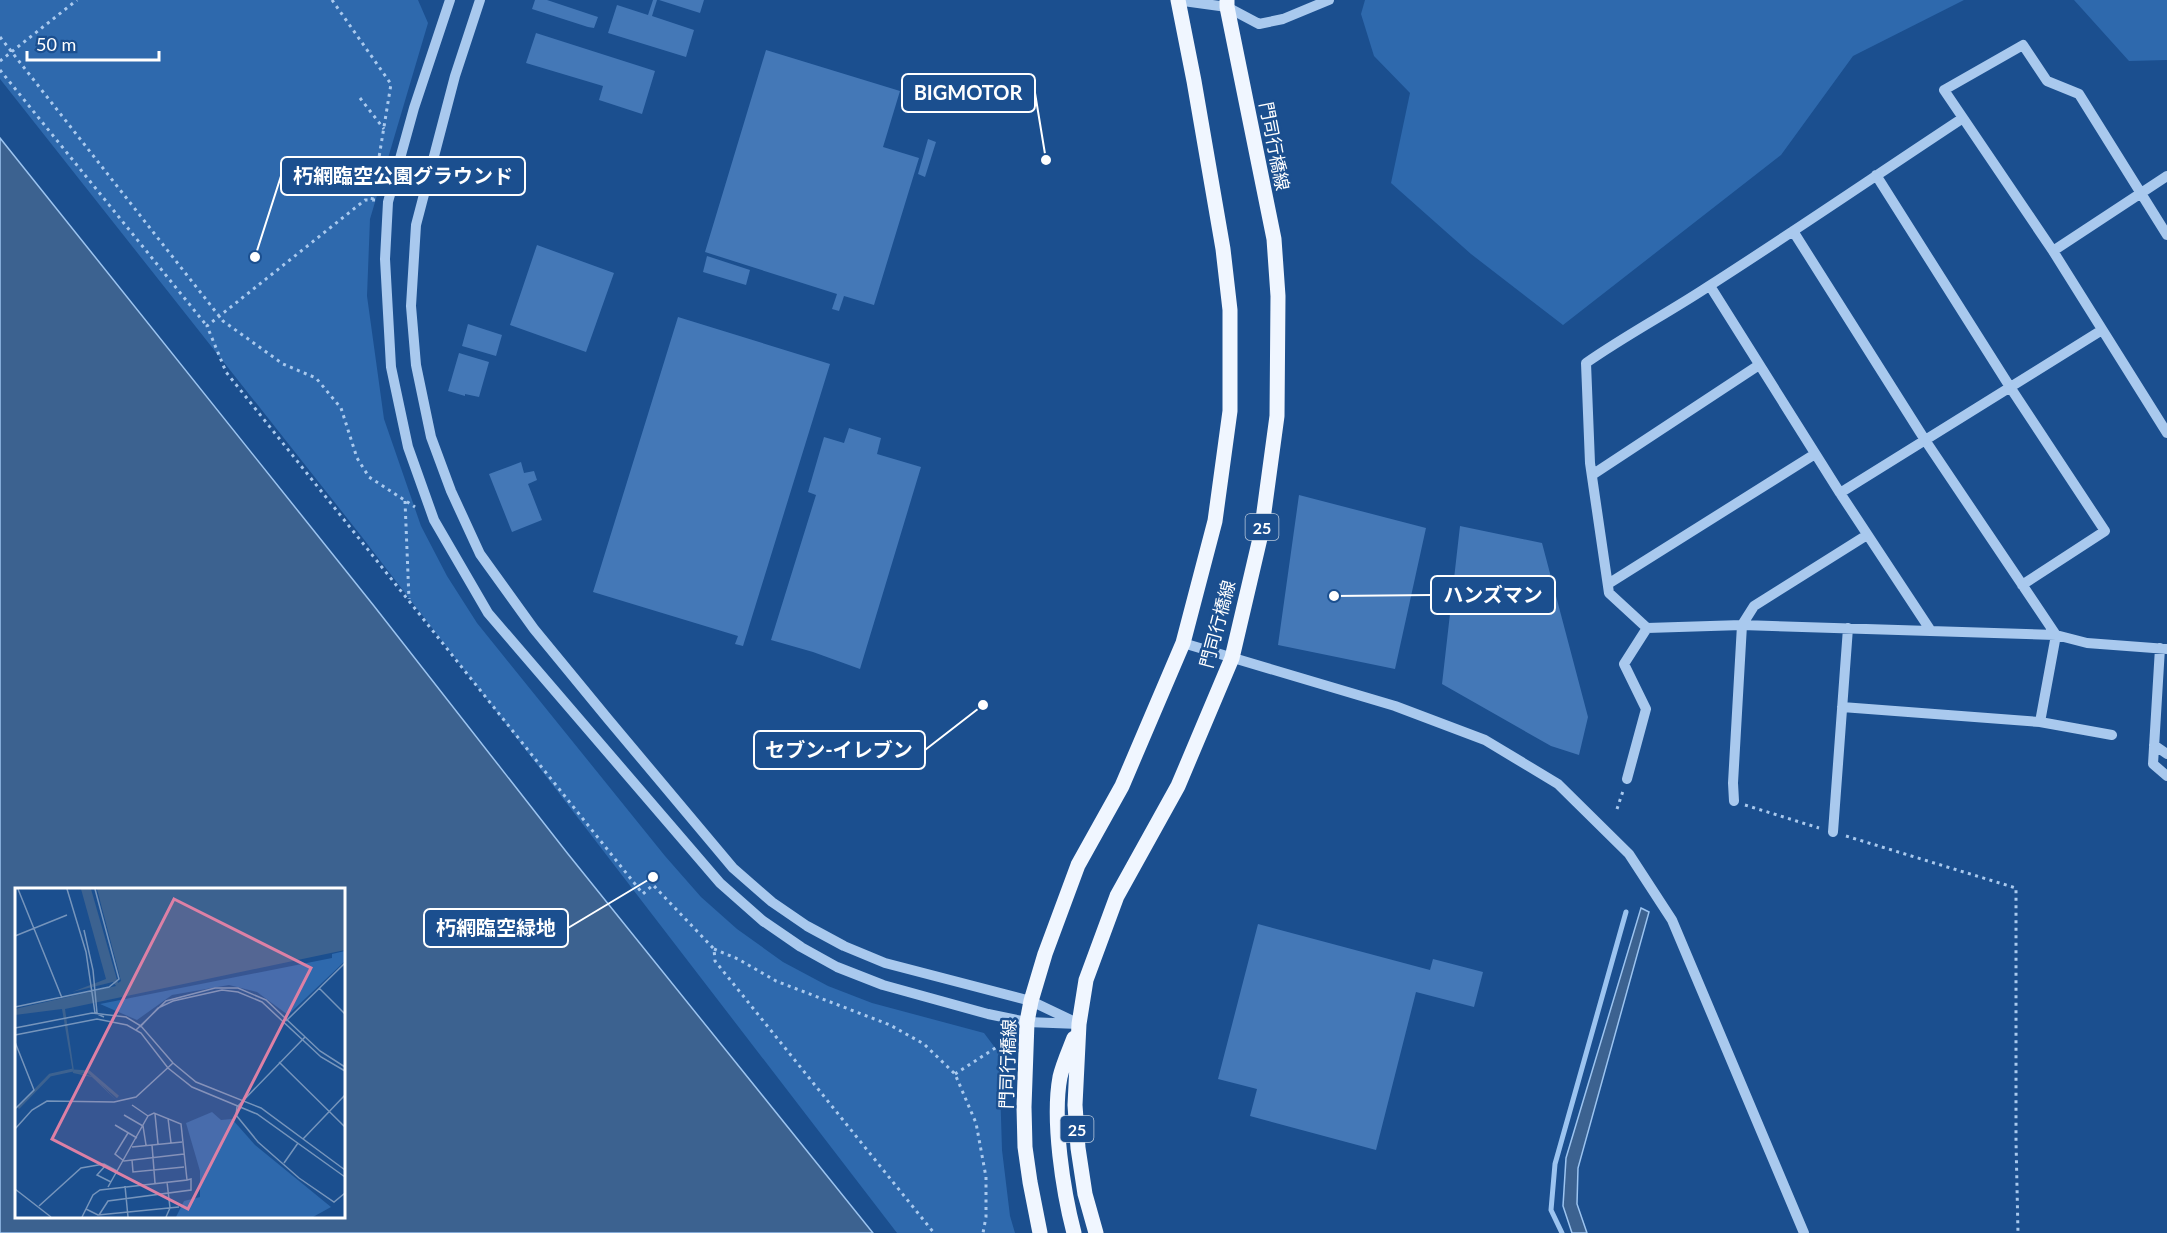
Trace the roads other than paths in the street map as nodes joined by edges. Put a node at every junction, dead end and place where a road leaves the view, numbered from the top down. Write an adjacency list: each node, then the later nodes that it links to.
1 (450, 0): 43 (street)
2 (480, 0): 42 (street)
3 (1177, 0): 5 (street); 30 (main road, 門司行橋線)
4 (1329, 0): 5 (street)
5 (1227, 3): 32 (main road, 門司行橋線 / 25)
6 (1963, 118): 7 (street); 9 (street); 12 (street)
7 (1876, 176): 10 (street); 16 (street)
8 (2167, 176): 9 (street)
9 (2140, 193): 11 (street); 12 (street)
10 (1793, 231): 13 (street); 18 (street)
11 (2167, 234)
12 (2053, 251): 14 (street)
13 (1710, 286): 15 (street); 20 (street)
14 (2102, 330): 16 (street); 17 (street)
15 (1759, 365): 19 (street); 20 (street)
16 (2010, 387): 18 (street); 24 (street)
17 (2167, 433)
18 (1925, 440): 21 (street); 24 (street)
19 (1815, 454): 21 (street); 23 (street)
20 (1592, 475): 23 (street)
21 (1840, 493): 22 (street)
22 (1867, 535): 25 (street); 28 (street)
23 (1608, 584): 26 (street)
24 (2022, 585): 29 (street)
25 (1742, 625): 26 (street); 27 (street); 40 (street)
26 (1647, 628): 39 (street)
27 (1848, 628): 28 (street); 33 (street)
28 (1931, 631): 29 (street)
29 (2056, 635): 31 (street); 34 (street)
30 (1183, 643): 32 (street); 42 (main road, 門司行橋線)
31 (2164, 649): 36 (street)
32 (1232, 658): 44 (main road, 門司行橋線 / 25); 48 (street)
33 (1842, 707): 34 (street); 41 (street)
34 (2040, 722): 35 (street)
35 (2112, 735)
36 (2154, 745): 37 (street); 38 (street)
37 (2167, 754)
38 (2167, 776)
39 (1627, 779)
40 (1734, 801)
41 (1833, 832)
42 (1031, 1001): 43 (main road, 門司行橋線); 44 (street)
43 (1027, 1022): 44 (street); 45 (main road, 門司行橋線)
44 (1079, 1024): 46 (main road); 47 (main road, 門司行橋線 / 25)
45 (1040, 1233)
46 (1074, 1233)
47 (1096, 1233)
48 (1804, 1233)

